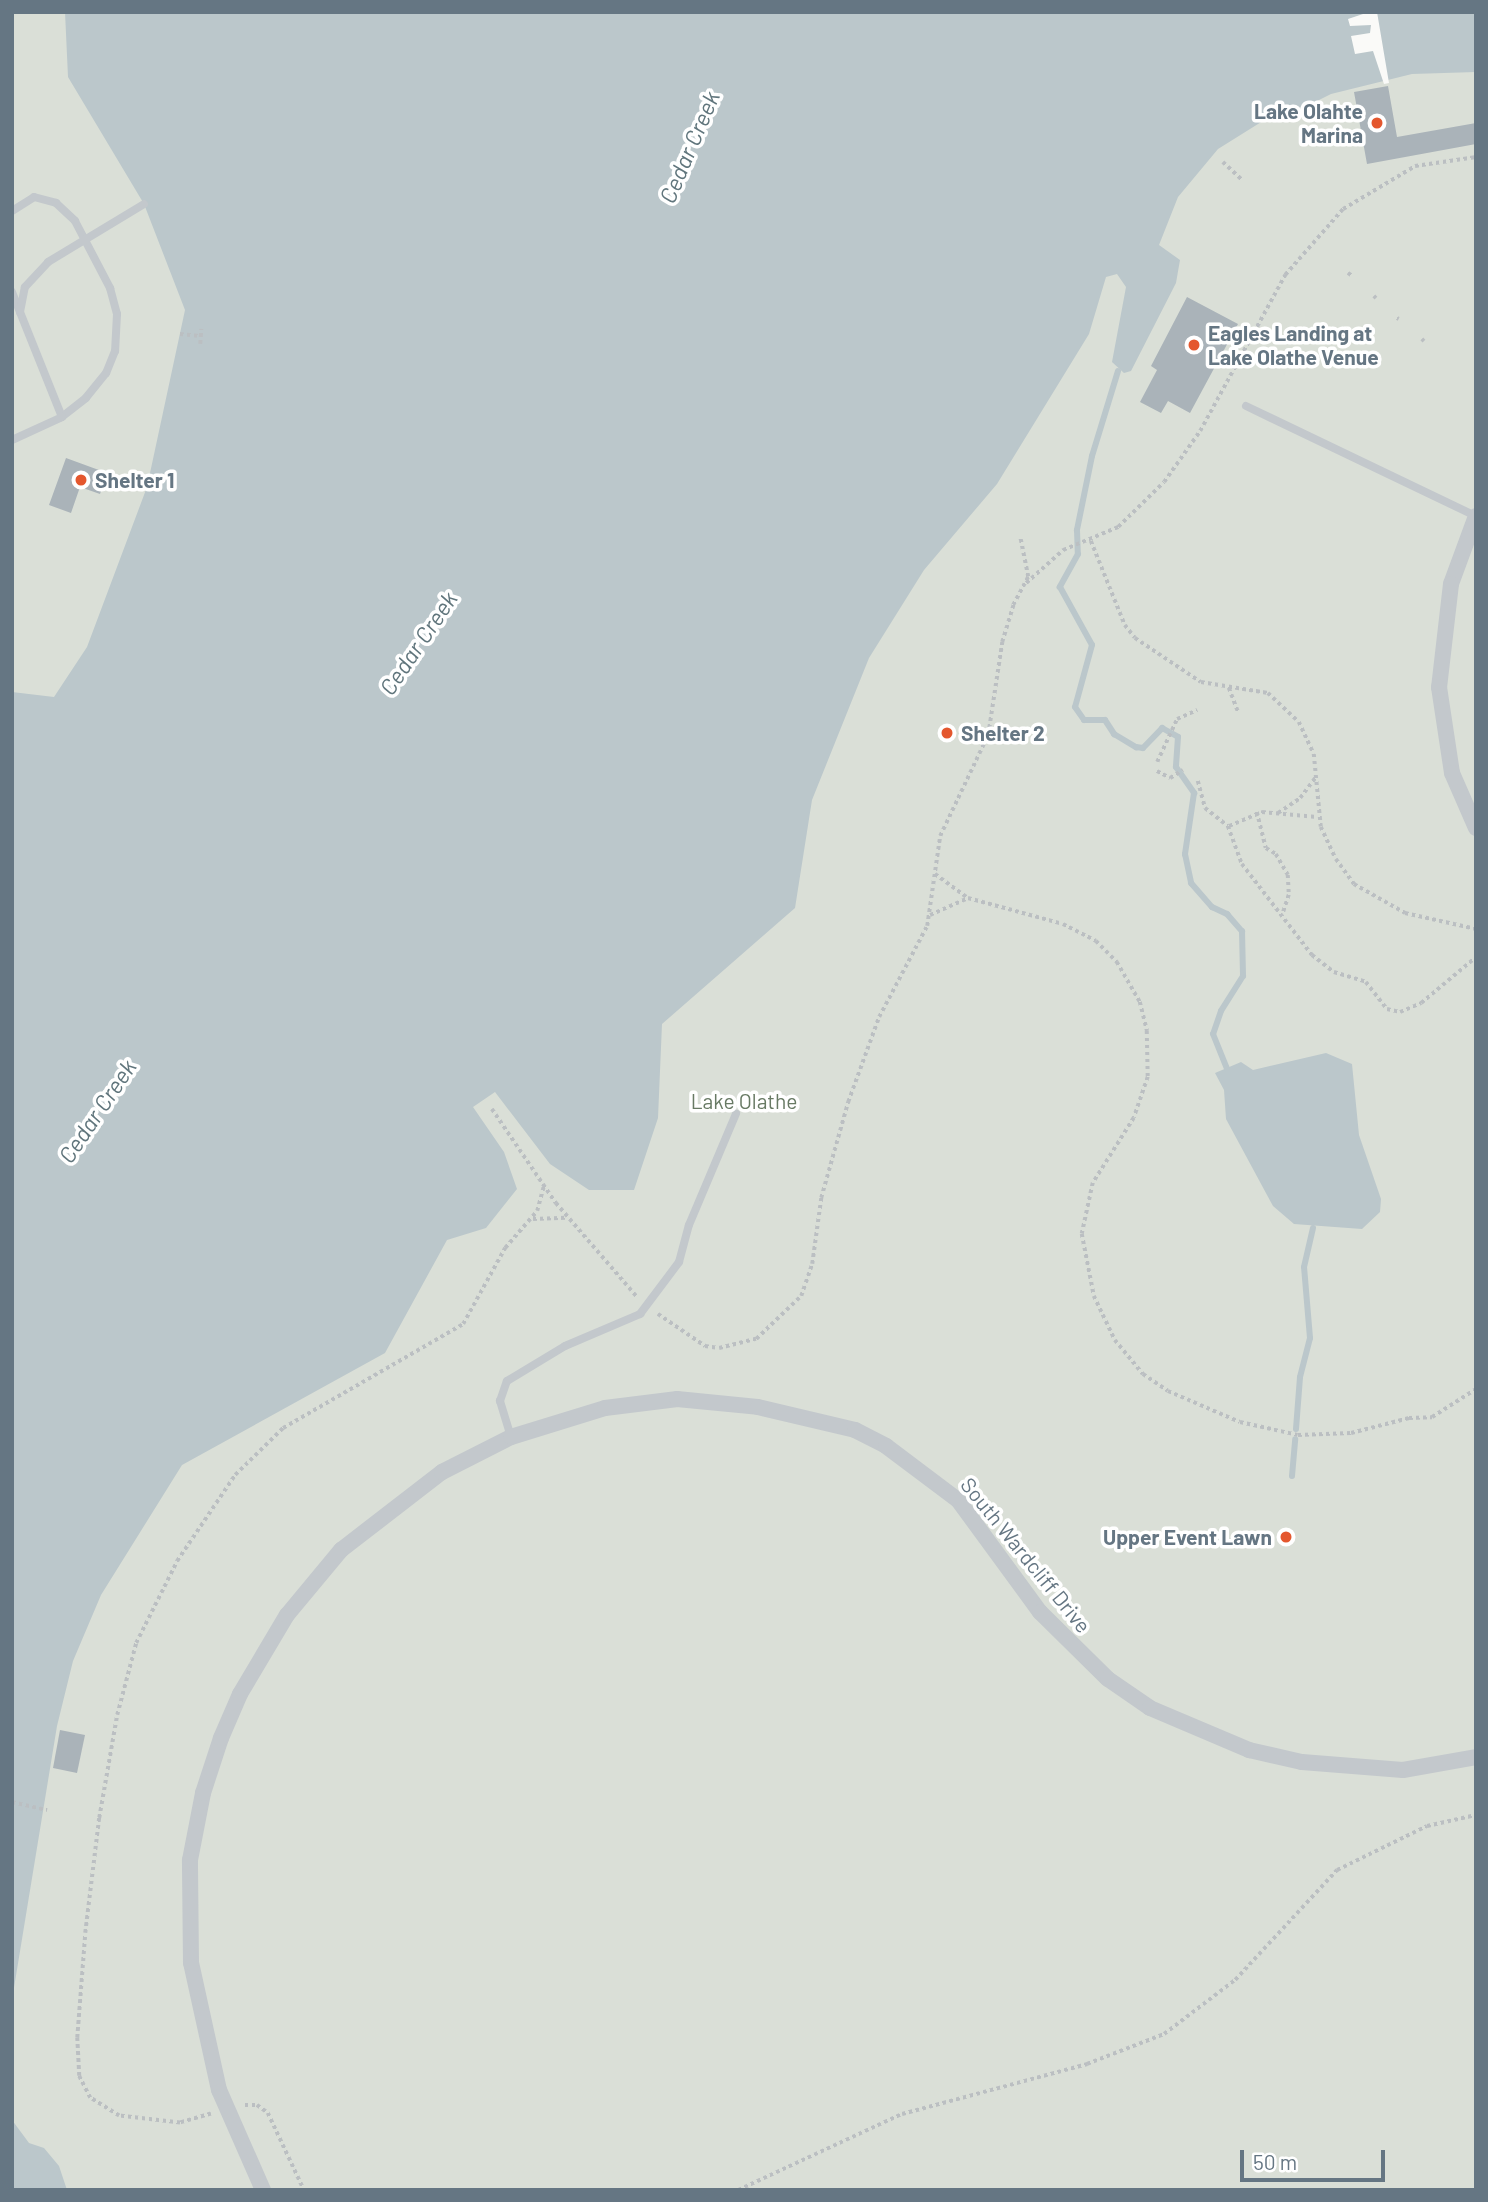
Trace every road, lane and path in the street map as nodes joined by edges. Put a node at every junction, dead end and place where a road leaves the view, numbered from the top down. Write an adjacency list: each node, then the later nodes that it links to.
1 (1476, 157): 18 (path)
2 (1223, 162): 3 (path)
3 (1241, 178)
4 (144, 204): 6 (lane)
5 (12, 211): 6 (lane)
6 (85, 239): 8 (lane); 14 (lane)
7 (12, 292): 8 (lane)
8 (20, 316): 14 (lane)
9 (201, 329): 11 (path)
10 (180, 334): 11 (path)
11 (200, 337): 12 (path)
12 (200, 344)
13 (1246, 406): 16 (lane)
14 (62, 417): 15 (lane)
15 (12, 440)
16 (1476, 516): 32 (street)
17 (1020, 537): 19 (path)
18 (1091, 541): 19 (path); 20 (path)
19 (1026, 583): 33 (path)
20 (1229, 688): 22 (path); 26 (path)
21 (1197, 710): 23 (path)
22 (1238, 712)
23 (1157, 762)
24 (1183, 770): 25 (path)
25 (1157, 771)
26 (1317, 776): 29 (path); 30 (path)
27 (1198, 781): 31 (path)
28 (1257, 812): 29 (path); 31 (path); 35 (path)
29 (1278, 813): 30 (path)
30 (1317, 817): 37 (path)
31 (1228, 826): 35 (path)
32 (1476, 828)
33 (935, 874): 34 (path); 36 (path)
34 (968, 898): 36 (path); 46 (path)
35 (1283, 913): 38 (path)
36 (930, 915): 45 (path)
37 (1476, 929)
38 (1476, 957)
39 (492, 1109): 41 (path)
40 (736, 1114): 47 (lane)
41 (544, 1184): 42 (path); 43 (path)
42 (533, 1219): 43 (path); 53 (path)
43 (568, 1219): 44 (path)
44 (640, 1300)
45 (656, 1313)
46 (1476, 1389)
47 (511, 1437): 48 (street, South Wardcliff Drive); 54 (street, South Wardcliff Drive)
48 (1476, 1757)
49 (12, 1802): 50 (path)
50 (47, 1810)
51 (1476, 1815): 56 (path)
52 (236, 2107): 55 (path)
53 (216, 2113)
54 (263, 2190)
55 (304, 2190)
56 (738, 2190)

